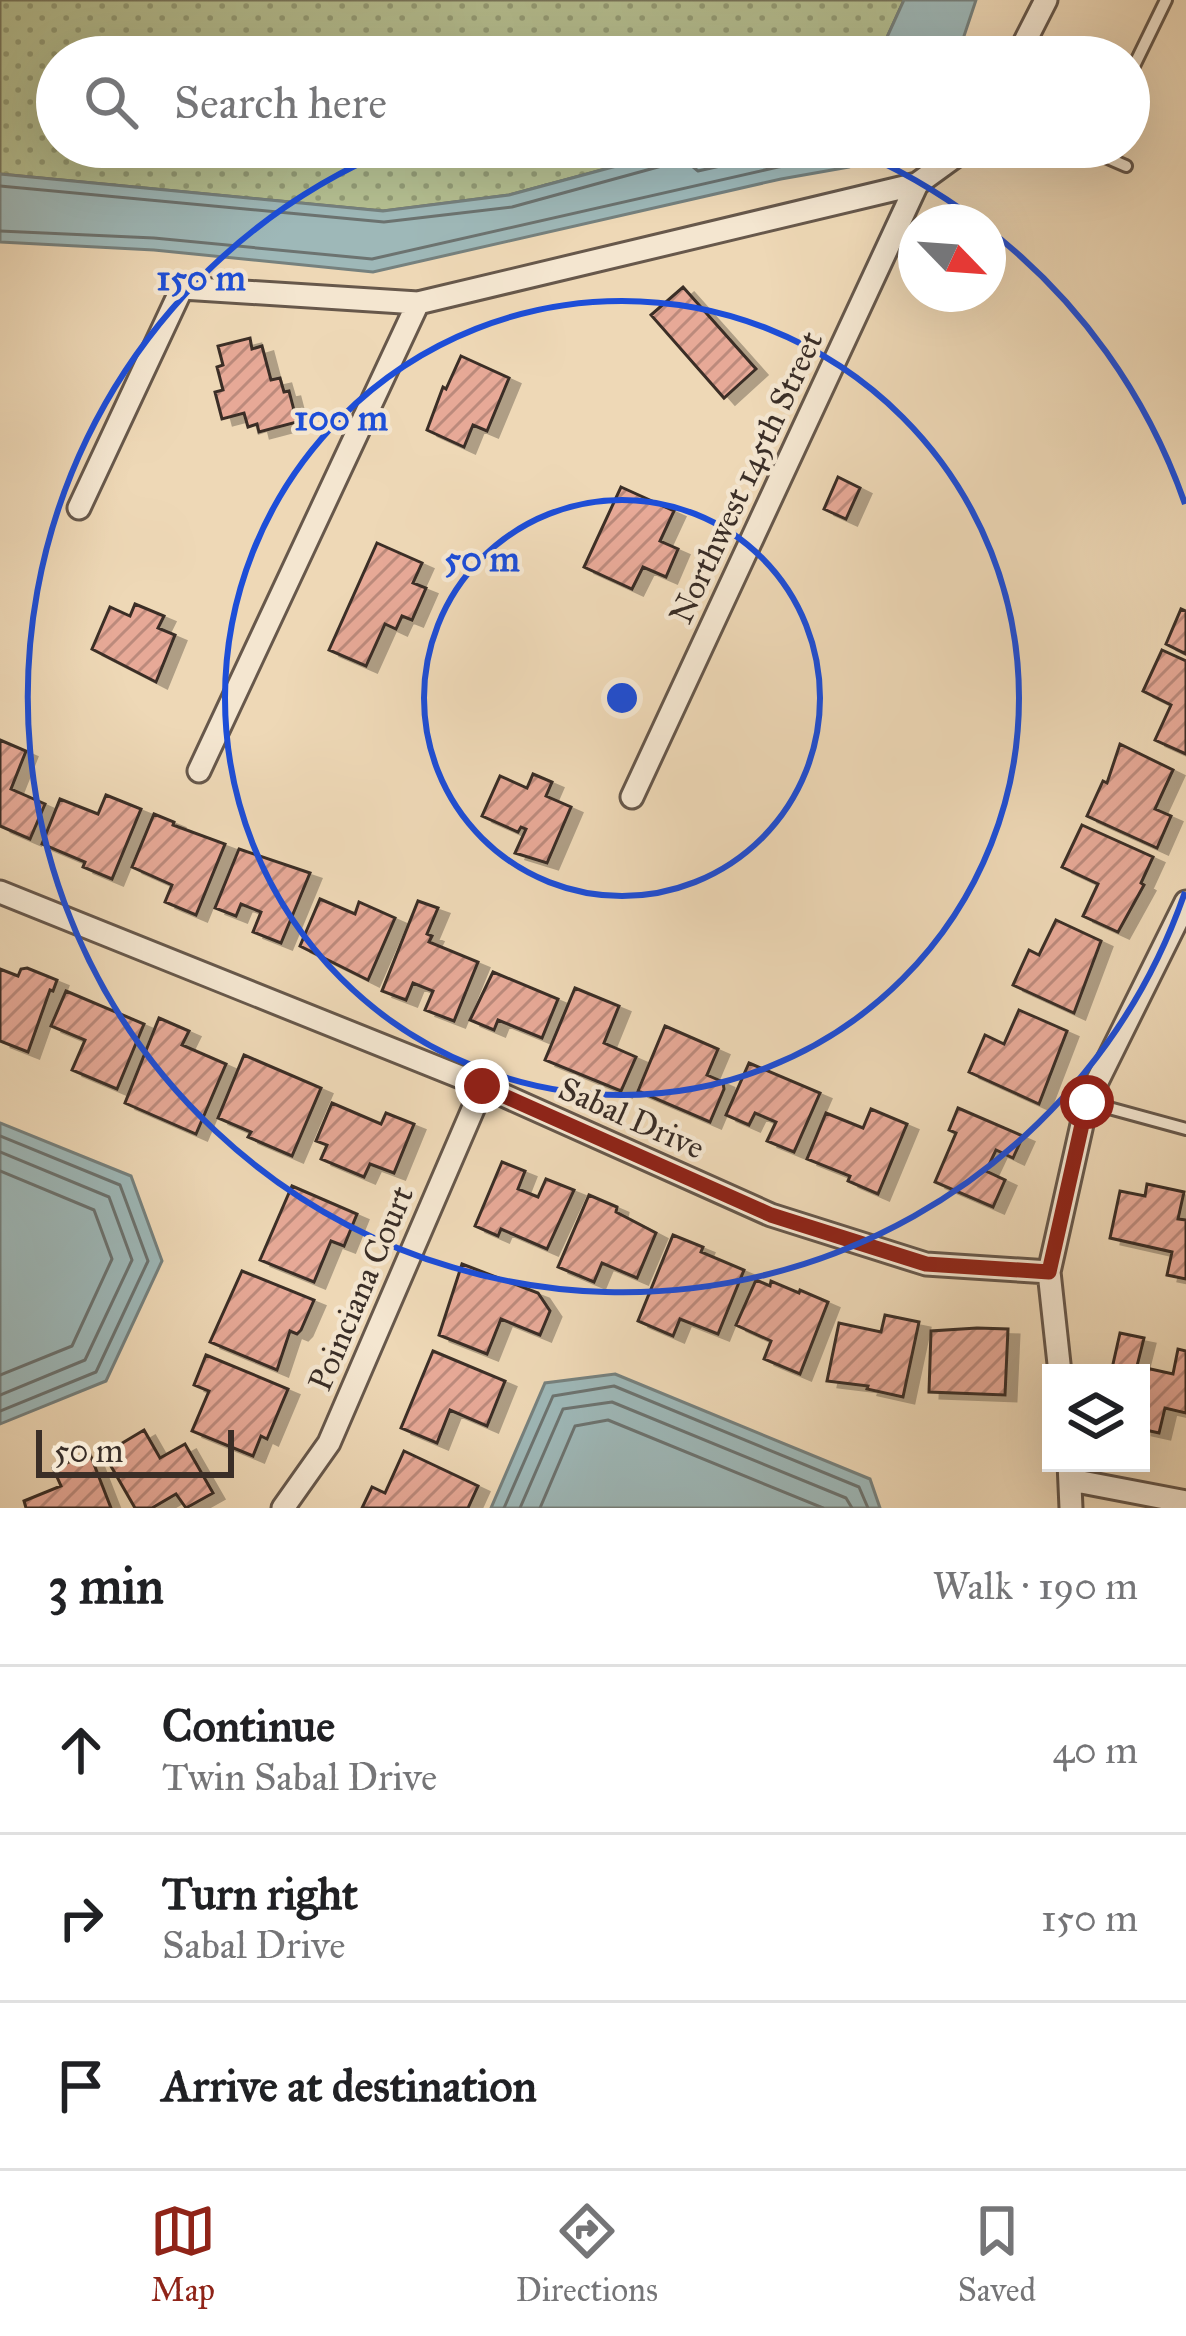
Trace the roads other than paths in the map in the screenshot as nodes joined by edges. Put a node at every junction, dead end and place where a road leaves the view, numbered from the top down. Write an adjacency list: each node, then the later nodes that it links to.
1 (1046, 0): 3 (street)
2 (1166, 0): 4 (lane)
3 (1028, 36)
4 (1148, 36)
5 (939, 168): 6 (street)
6 (917, 184): 7 (street); 10 (street, Northwest 145th Street)
7 (418, 303): 8 (street); 9 (street)
8 (79, 508)
9 (199, 771)
10 (632, 797)
11 (0, 892): 13 (street, Sabal Drive)
12 (1186, 902): 14 (street)
13 (482, 1086): 16 (street, Sabal Drive); 21 (street, Poinciana Court)
14 (1087, 1102): 15 (lane); 16 (street)
15 (1186, 1130)
16 (1049, 1272): 17 (street)
17 (1059, 1364)
18 (1070, 1472): 22 (street)
19 (1074, 1472): 20 (street)
20 (1186, 1502)
21 (283, 1508)
22 (1071, 1508)

